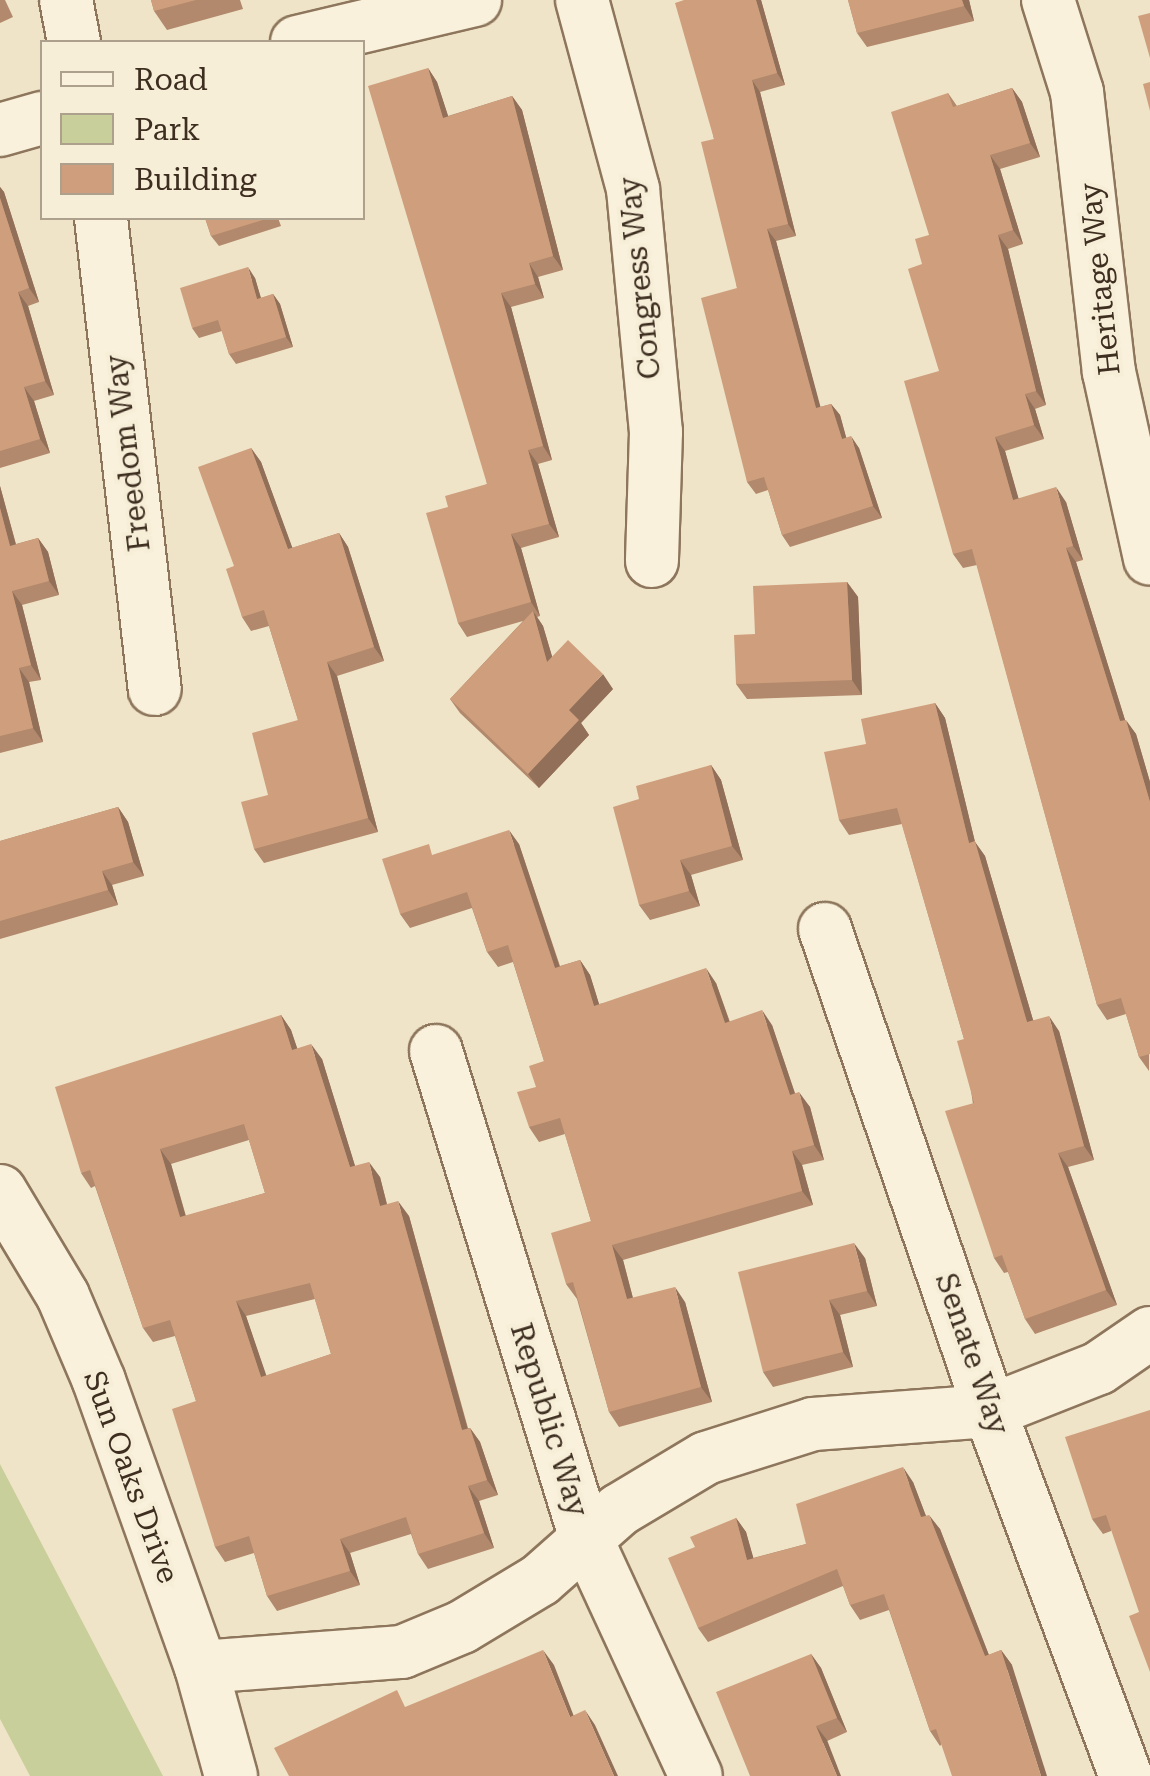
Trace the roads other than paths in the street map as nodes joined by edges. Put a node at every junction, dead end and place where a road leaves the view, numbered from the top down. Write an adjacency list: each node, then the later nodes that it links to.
1 (66, 0): 6 (street)
2 (475, 0): 5 (street)
3 (582, 0): 11 (street, Congress Way)
4 (1048, 0): 10 (street, Heritage Way)
5 (312, 26)
6 (74, 40)
7 (40, 119): 8 (street)
8 (0, 130)
9 (101, 220): 12 (street, Freedom Way)
10 (1150, 558)
11 (652, 561)
12 (155, 689)
13 (825, 929): 17 (street, Senate Way)
14 (436, 1052): 18 (street, Republic Way)
15 (0, 1191): 19 (street, Sun Oaks Drive)
16 (1150, 1333): 17 (street)
17 (990, 1410): 18 (street); 22 (street, Senate Way)
18 (585, 1536): 19 (street); 21 (street, Republic Way)
19 (200, 1667): 20 (street, Sun Oaks Drive)
20 (231, 1776)
21 (696, 1776)
22 (1126, 1776)

